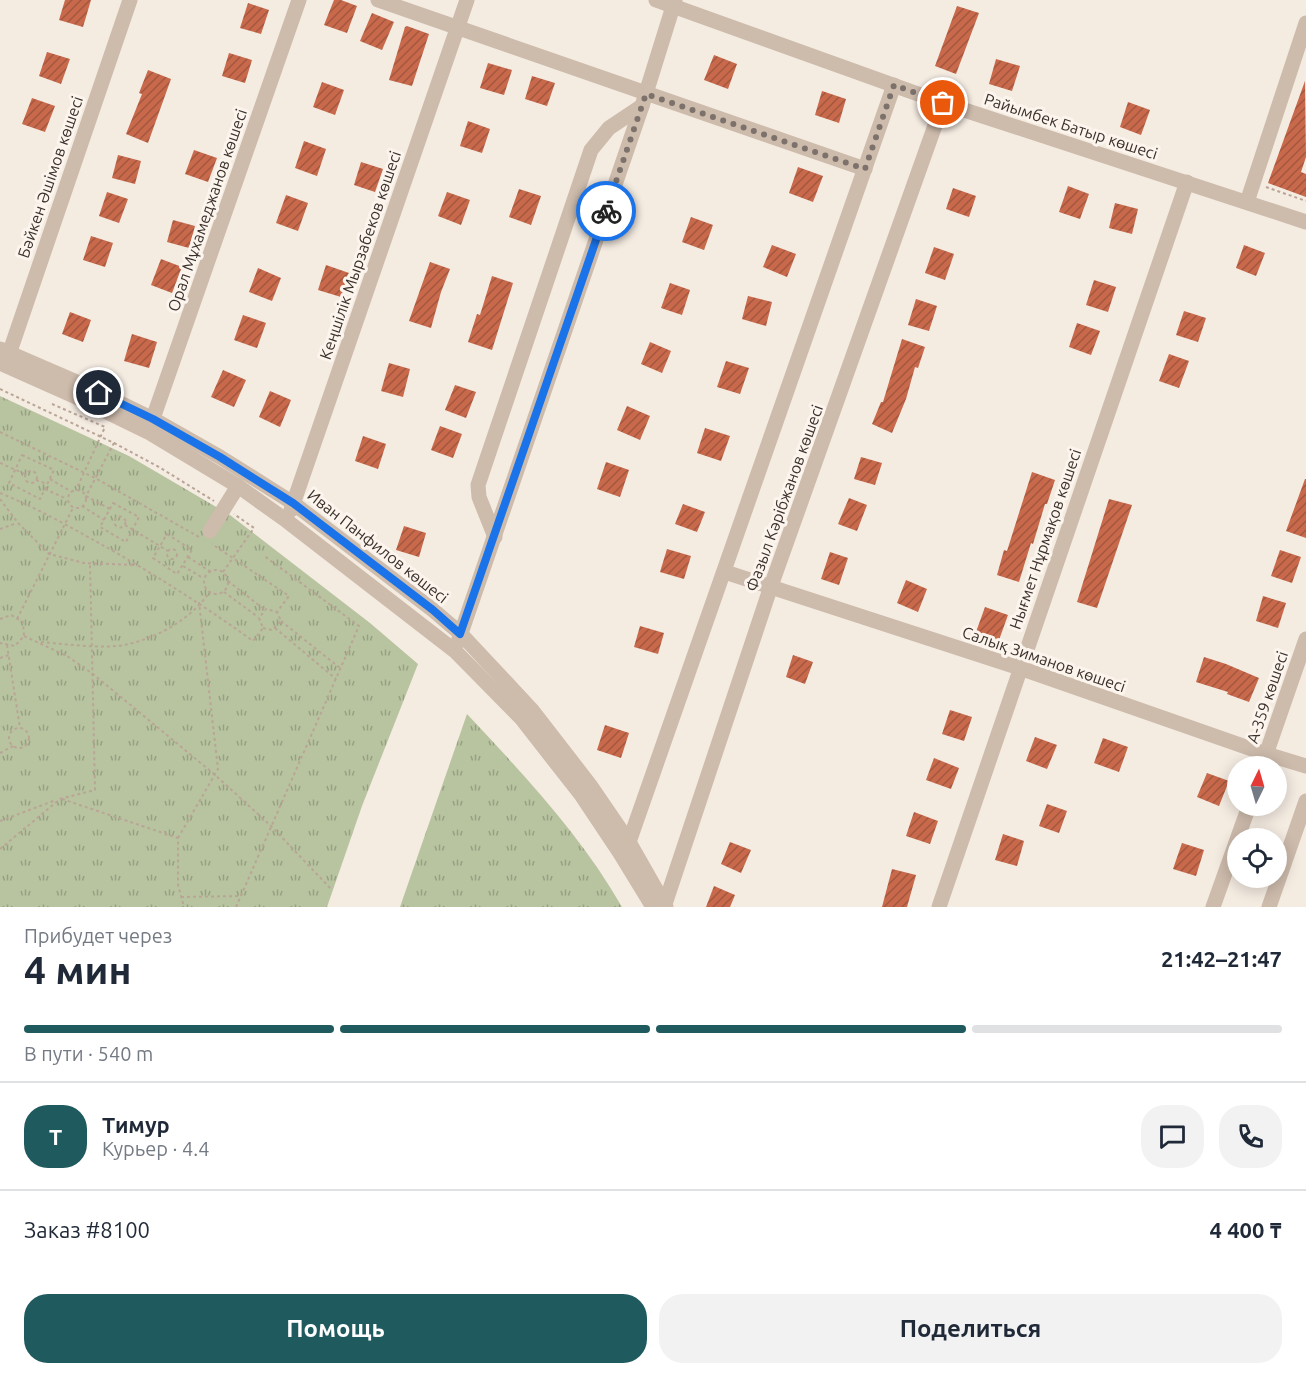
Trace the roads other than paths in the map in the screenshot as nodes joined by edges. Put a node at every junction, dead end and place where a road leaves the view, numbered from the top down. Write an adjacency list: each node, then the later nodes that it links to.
1 (130, 0): 17 (street, Бәйкен Әшімов көшесі)
2 (299, 0): 18 (street, Орал Мұхамеджанов көшесі)
3 (378, 0): 8 (street)
4 (468, 0): 8 (street, Кеңшілік Мырзабеков көшесі)
5 (656, 0): 6 (street, Райымбек Батыр көшесі)
6 (674, 3): 10 (street, Райымбек Батыр көшесі); 11 (street)
7 (1306, 23): 9 (street)
8 (458, 27): 11 (street); 20 (street, Кеңшілік Мырзабеков көшесі)
9 (1301, 56): 15 (street)
10 (894, 85): 12 (street, Райымбек Батыр көшесі); 13 (street)
11 (644, 100): 13 (street); 23 (street); 23 (street)
12 (943, 103): 14 (street, Райымбек Батыр көшесі); 25 (street, Фазыл Кәрібжанов көшесі)
13 (865, 169): 24 (street)
14 (1187, 182): 15 (street, Райымбек Батыр көшесі); 29 (street, Нығмет Нұрмақов көшесі)
15 (1247, 202): 16 (street, Райымбек Батыр көшесі)
16 (1306, 222)
17 (4, 357): 18 (street, Иван Панфилов көшесі)
18 (151, 426): 19 (street, Иван Панфилов көшесі); 20 (street, Иван Панфилов көшесі)
19 (238, 486): 21 (street, Иван Панфилов көшесі); 22 (street)
20 (293, 503): 21 (street, Кеңшілік Мырзабеков көшесі); 26 (street, Иван Панфилов көшесі)
21 (287, 521): 28 (street, Иван Панфилов көшесі)
22 (210, 531)
23 (495, 537): 26 (street)
24 (725, 572): 25 (street, Салық Зиманов көшесі); 36 (street)
25 (771, 586): 29 (street, Салық Зиманов көшесі); 37 (street, Фазыл Кәрібжанов көшесі)
26 (460, 634): 28 (street); 36 (street, Иван Панфилов көшесі)
27 (1306, 639): 31 (street, А-359 көшесі)
28 (455, 651): 36 (street, Иван Панфилов көшесі)
29 (1020, 668): 30 (street, Салық Зиманов көшесі); 38 (street, Нығмет Нұрмақов көшесі)
30 (1253, 756)
31 (1265, 756)
32 (1287, 763): 33 (street, Салық Зиманов көшесі)
33 (1306, 766)
34 (1306, 801): 40 (street)
35 (1246, 816): 39 (street)
36 (625, 848): 37 (street, Иван Панфилов көшесі)
37 (662, 907)
38 (939, 907)
39 (1214, 907)
40 (1269, 907)

